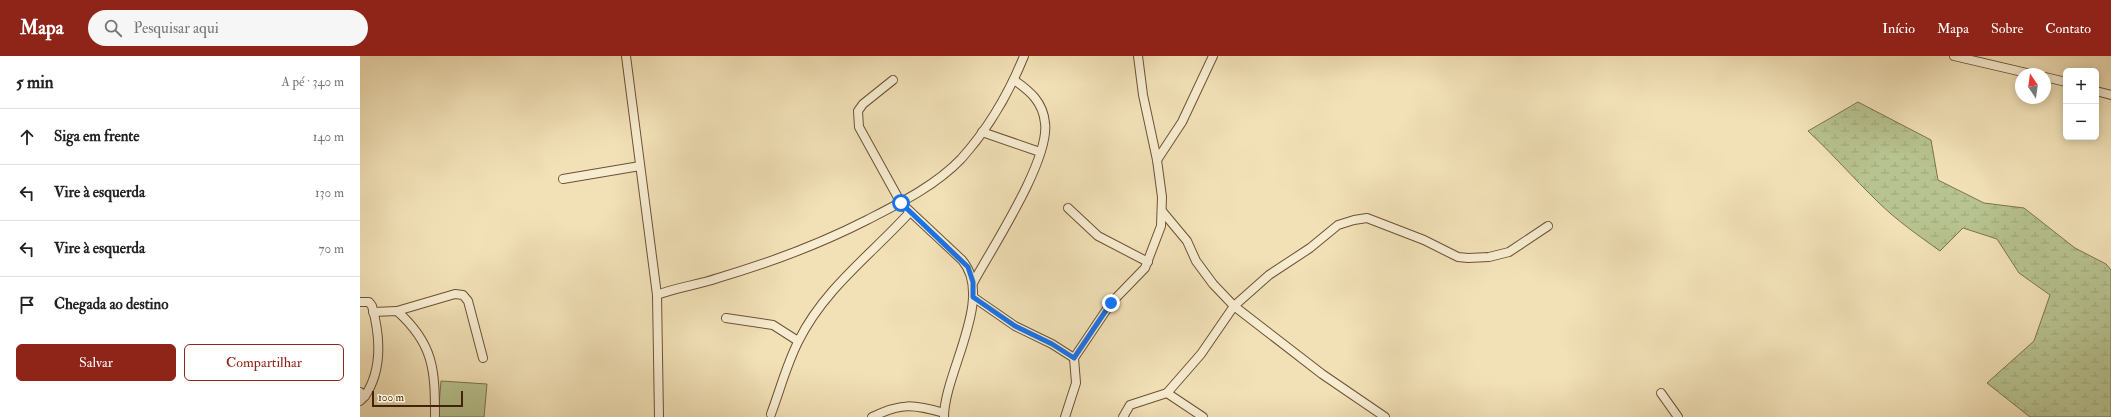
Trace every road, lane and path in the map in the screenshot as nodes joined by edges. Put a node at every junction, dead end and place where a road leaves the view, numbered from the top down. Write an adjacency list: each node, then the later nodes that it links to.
1 (626, 56): 16 (street)
2 (1024, 56): 9 (street)
3 (1138, 56): 15 (street)
4 (1213, 56): 15 (street)
5 (1954, 56): 6 (street)
6 (2015, 70)
7 (2051, 78): 10 (street)
8 (893, 80): 18 (street)
9 (1014, 80): 13 (street); 14 (street)
10 (2063, 81)
11 (2099, 92): 12 (street)
12 (2111, 95)
13 (982, 132): 14 (street); 18 (street)
14 (1040, 152): 24 (street)
15 (1157, 160): 20 (street)
16 (640, 166): 17 (street); 25 (street)
17 (562, 179)
18 (901, 203): 21 (street); 25 (street)
19 (1068, 208): 23 (street)
20 (1162, 211): 23 (street); 28 (street)
21 (910, 212): 24 (street); 32 (street)
22 (1548, 226): 28 (street)
23 (1148, 262): 34 (street)
24 (973, 282): 26 (street)
25 (657, 295): 41 (street)
26 (973, 297): 34 (street); 39 (street)
27 (360, 302): 30 (street)
28 (1234, 306): 36 (street); 46 (street)
29 (397, 311): 30 (street); 33 (street); 40 (street)
30 (374, 312): 37 (street)
31 (726, 318): 32 (street)
32 (798, 341): 38 (street)
33 (483, 358)
34 (1074, 358): 43 (street)
35 (1661, 393): 47 (street)
36 (1167, 394): 44 (street); 45 (street)
37 (362, 396)
38 (771, 414)
39 (944, 415): 42 (street)
40 (435, 417)
41 (659, 417)
42 (872, 417)
43 (1065, 417)
44 (1122, 417)
45 (1203, 417)
46 (1385, 417)
47 (1678, 417)

